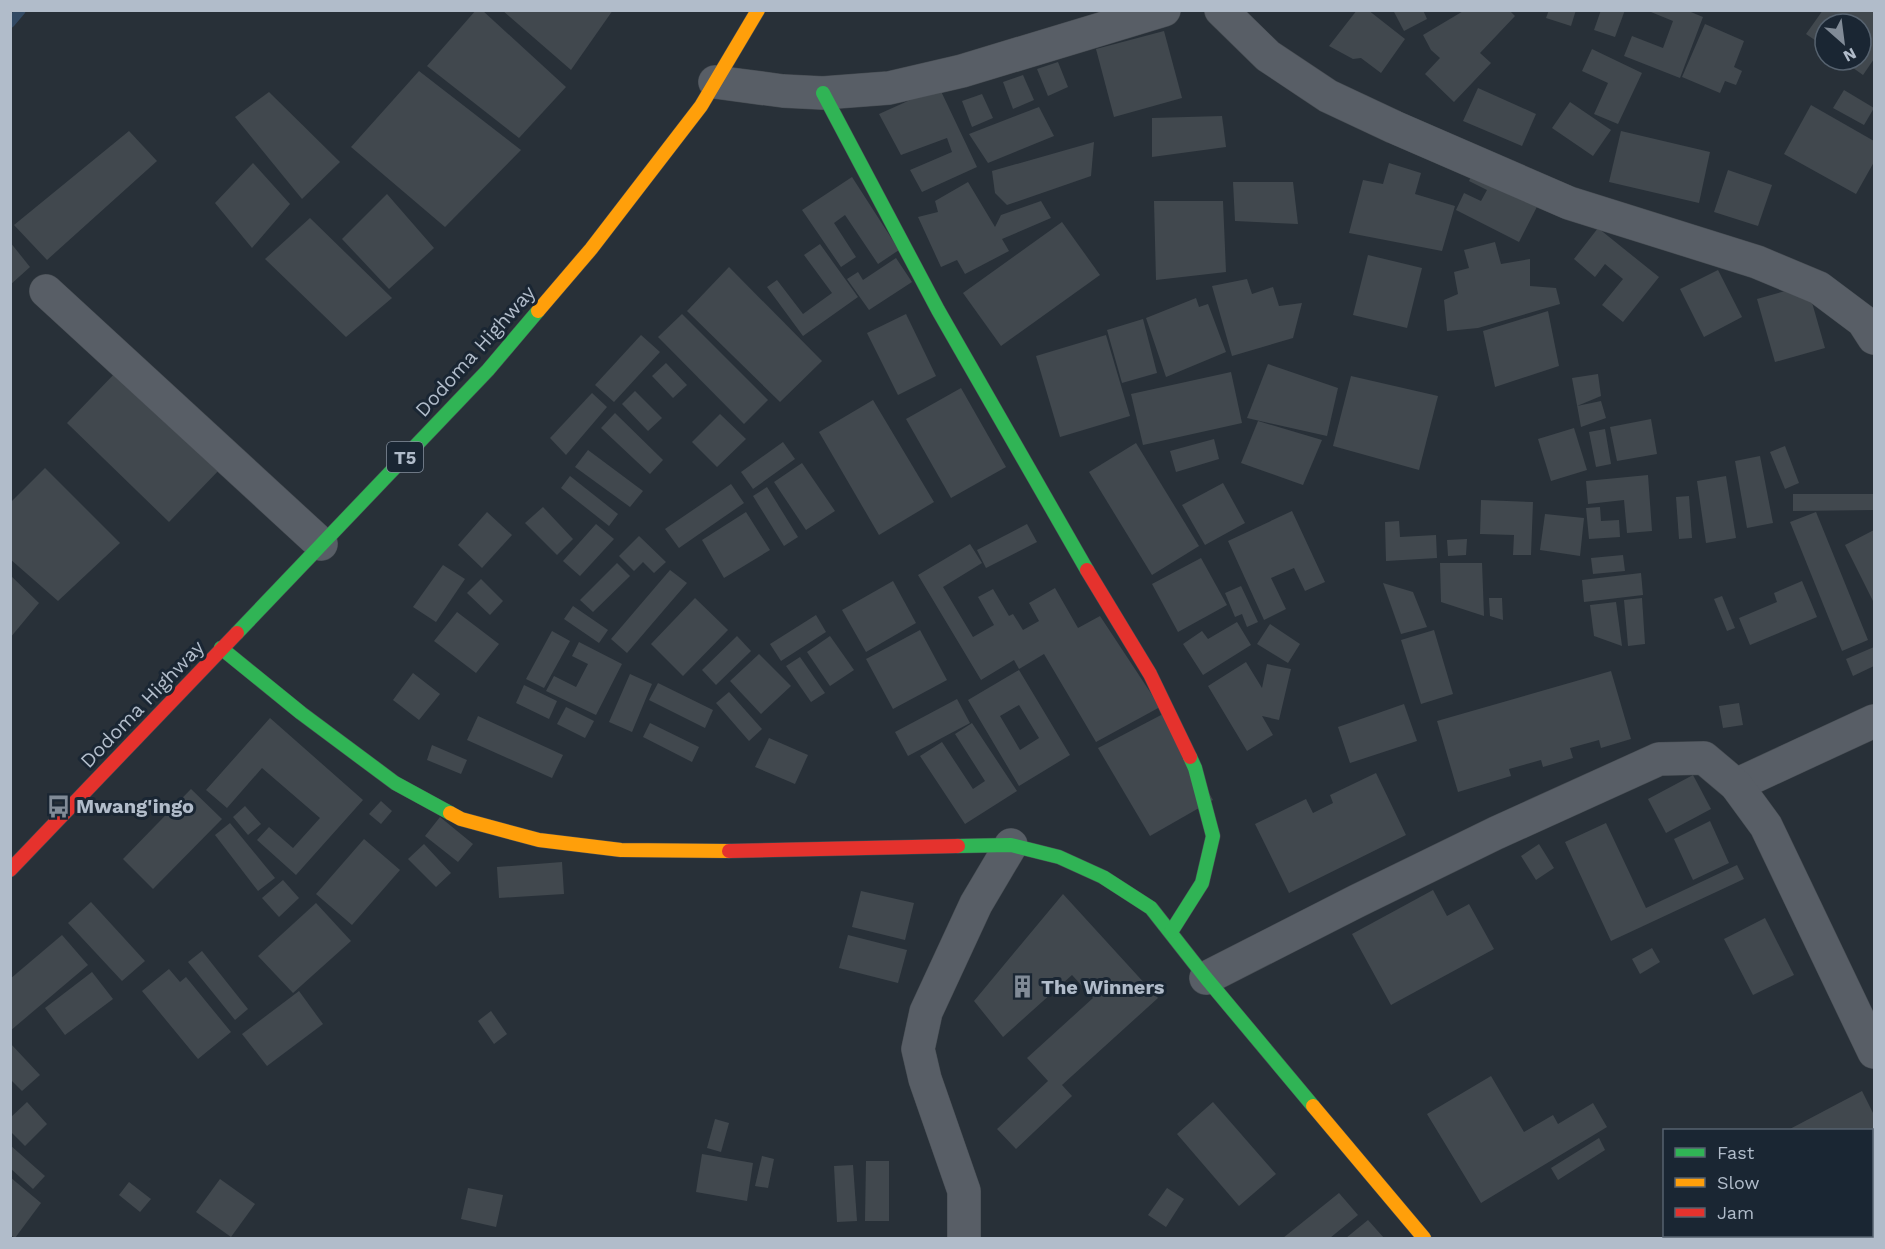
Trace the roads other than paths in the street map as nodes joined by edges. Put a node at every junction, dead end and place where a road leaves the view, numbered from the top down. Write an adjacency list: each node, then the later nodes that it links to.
1 (758, 10): 4 (main road, Dodoma Highway / T5)
2 (1164, 10): 5 (street)
3 (1221, 10): 7 (street)
4 (715, 82): 5 (street); 8 (main road, Dodoma Highway / T5)
5 (824, 93): 14 (main road)
6 (46, 291): 8 (street)
7 (1875, 338)
8 (321, 544): 9 (main road, Dodoma Highway / T5)
9 (221, 648): 12 (main road); 13 (main road, Dodoma Highway / T5)
10 (1875, 721): 11 (street)
11 (1737, 785): 15 (street); 16 (street)
12 (1011, 845): 14 (main road); 17 (street)
13 (10, 870)
14 (1171, 932): 15 (main road)
15 (1206, 978): 18 (main road)
16 (1875, 1052)
17 (964, 1239)
18 (1424, 1239)

